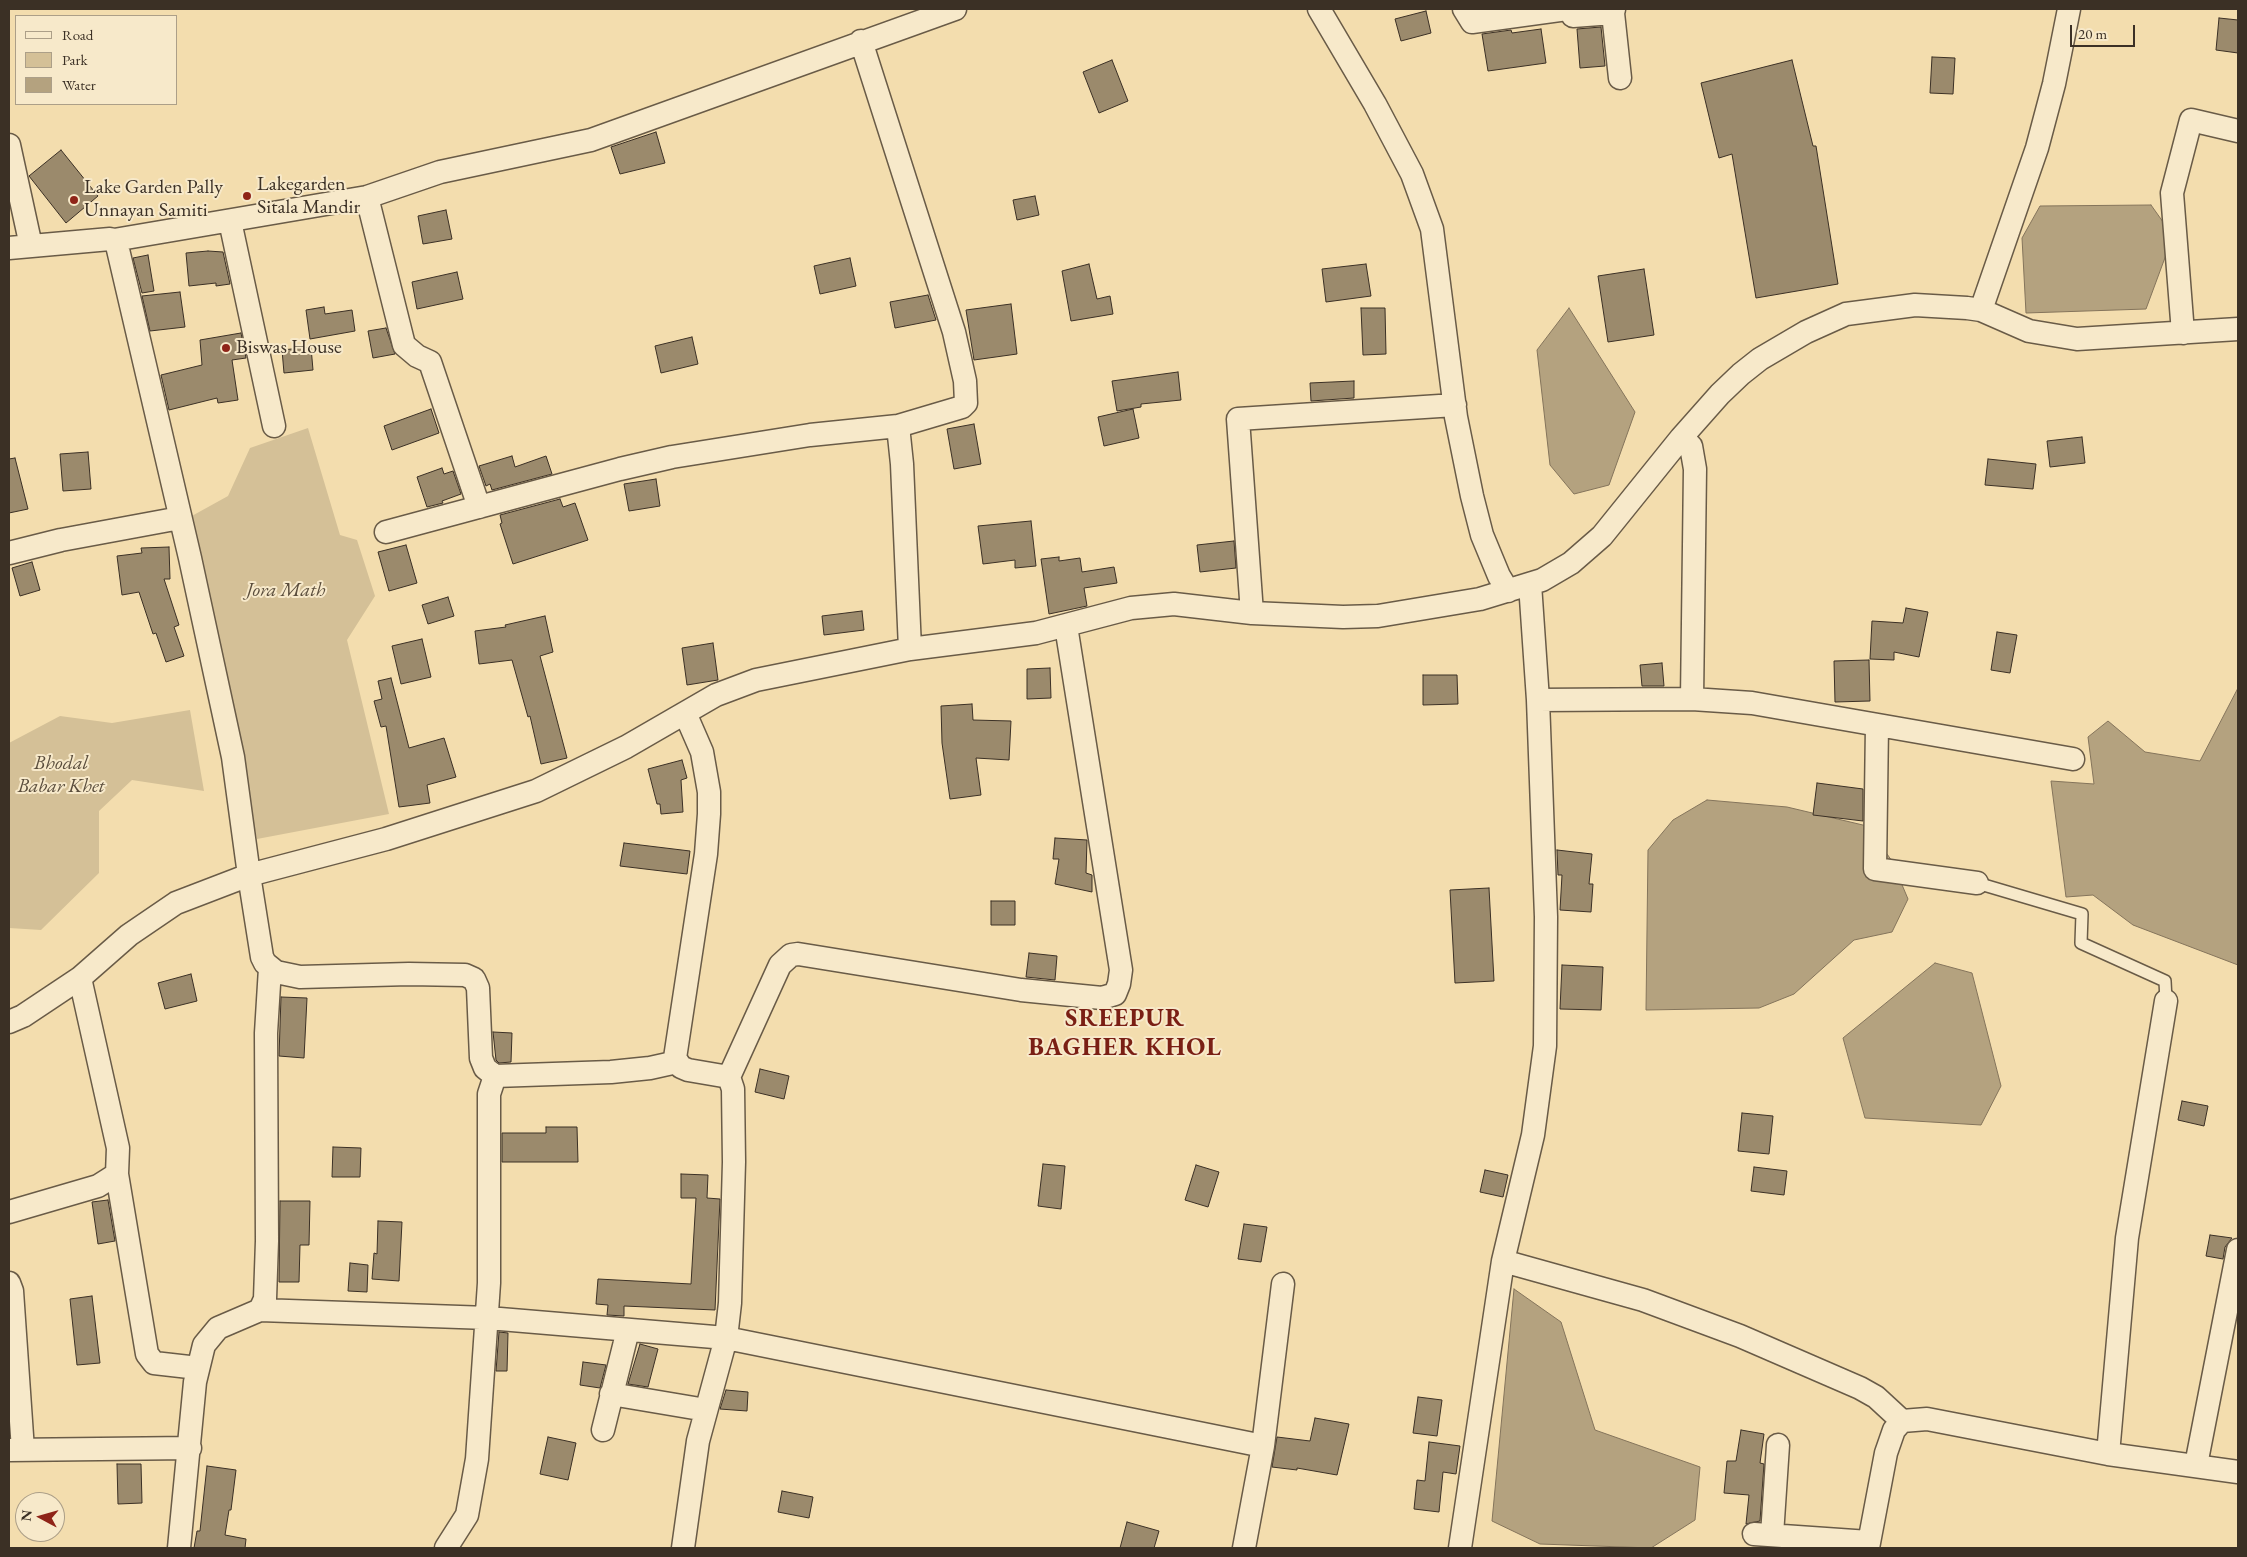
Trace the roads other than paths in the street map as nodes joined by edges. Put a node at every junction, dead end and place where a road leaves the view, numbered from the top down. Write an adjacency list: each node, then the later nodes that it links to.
1 (955, 9): 7 (street)
2 (1319, 9): 18 (street)
3 (1464, 9): 6 (street)
4 (2068, 9): 15 (street)
5 (1613, 11): 6 (street); 8 (street)
6 (1570, 13)
7 (862, 42): 11 (street); 20 (street)
8 (1620, 78)
9 (2238, 131): 17 (street)
10 (9, 145): 14 (street)
11 (367, 197): 12 (street); 22 (street)
12 (230, 222): 13 (street); 19 (street)
13 (114, 240): 14 (street); 23 (street)
14 (20, 247)
15 (1981, 310): 17 (street); 21 (street)
16 (2238, 329): 17 (street)
17 (2183, 333)
18 (1455, 405): 27 (street); 28 (street)
19 (274, 426)
20 (898, 426): 22 (street); 30 (street)
21 (1681, 438): 26 (street); 31 (street)
22 (479, 508): 24 (street)
23 (180, 518): 25 (street); 36 (street)
24 (386, 532)
25 (9, 553)
26 (1530, 584): 27 (street); 32 (street)
27 (1508, 592): 28 (street)
28 (1252, 613): 29 (street)
29 (1066, 626): 30 (street); 44 (street)
30 (910, 649): 33 (street)
31 (1692, 699): 32 (street); 34 (street)
32 (1538, 700): 48 (street)
33 (685, 713): 36 (street); 42 (street)
34 (1877, 725): 35 (street); 37 (street)
35 (2073, 759)
36 (249, 875): 38 (street); 39 (street)
37 (1977, 883): 40 (lane)
38 (270, 968): 43 (street); 51 (street)
39 (80, 978): 41 (street); 45 (street)
40 (2166, 1002): 64 (street)
41 (9, 1022)
42 (677, 1062): 43 (street); 44 (street)
43 (495, 1076): 52 (street)
44 (729, 1077): 54 (street)
45 (117, 1174): 46 (street); 55 (street)
46 (9, 1212)
47 (2238, 1250): 65 (street)
48 (1503, 1261): 58 (street); 72 (street)
49 (9, 1283): 63 (street)
50 (1283, 1284): 61 (street)
51 (260, 1310): 52 (street); 55 (street)
52 (488, 1318): 53 (street); 69 (street)
53 (628, 1330): 54 (street); 56 (street)
54 (726, 1338): 57 (street); 61 (street)
55 (198, 1368): 62 (street)
56 (611, 1394): 57 (street); 59 (street)
57 (706, 1410): 70 (street)
58 (1902, 1421): 64 (street); 67 (street)
59 (603, 1430)
60 (1778, 1445): 67 (street)
61 (1263, 1446): 71 (street)
62 (190, 1448): 63 (street); 68 (street)
63 (16, 1450)
64 (2108, 1454): 65 (street)
65 (2196, 1465): 66 (street)
66 (2238, 1472)
67 (1869, 1545)
68 (179, 1548)
69 (446, 1548)
70 (683, 1548)
71 (1244, 1548)
72 (1460, 1548)

